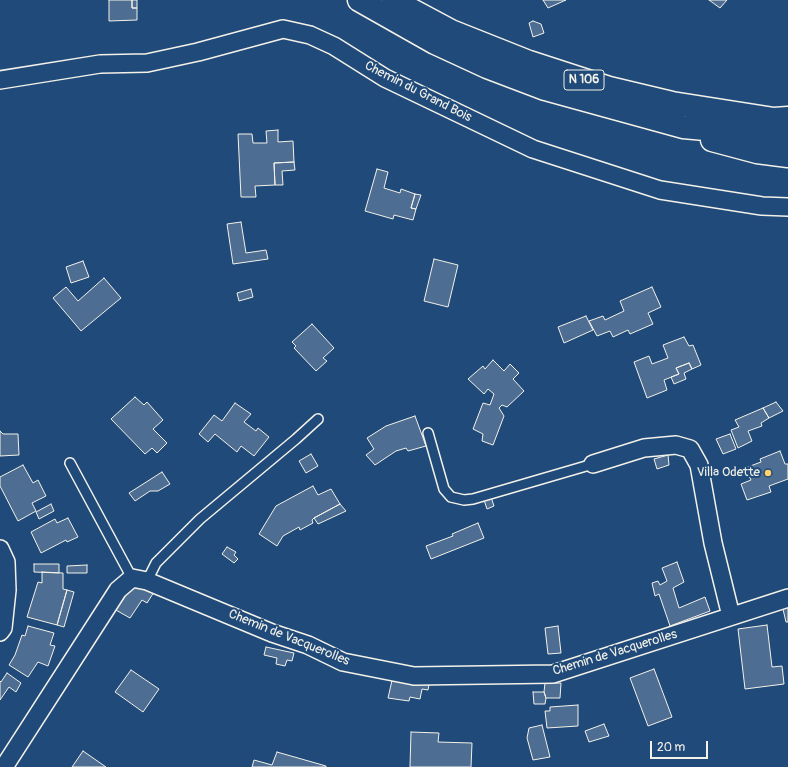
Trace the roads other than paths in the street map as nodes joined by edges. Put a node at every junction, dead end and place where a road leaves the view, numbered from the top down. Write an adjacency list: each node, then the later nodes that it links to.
1 (359, 0): 5 (main road, N 106)
2 (393, 0): 4 (main road, N 106)
3 (0, 80): 8 (street, Chemin du Grand Bois)
4 (788, 118)
5 (683, 127): 6 (main road, N 106); 7 (main road)
6 (788, 136)
7 (788, 156)
8 (788, 207)
9 (318, 419): 14 (lane)
10 (428, 433): 12 (lane)
11 (70, 464): 14 (lane)
12 (593, 464): 16 (street)
13 (0, 548): 17 (street)
14 (139, 580): 16 (street, Chemin de Vacquerolles); 18 (street)
15 (788, 598): 16 (street, Chemin de Vacquerolles)
16 (731, 616)
17 (0, 632)
18 (4, 767)

